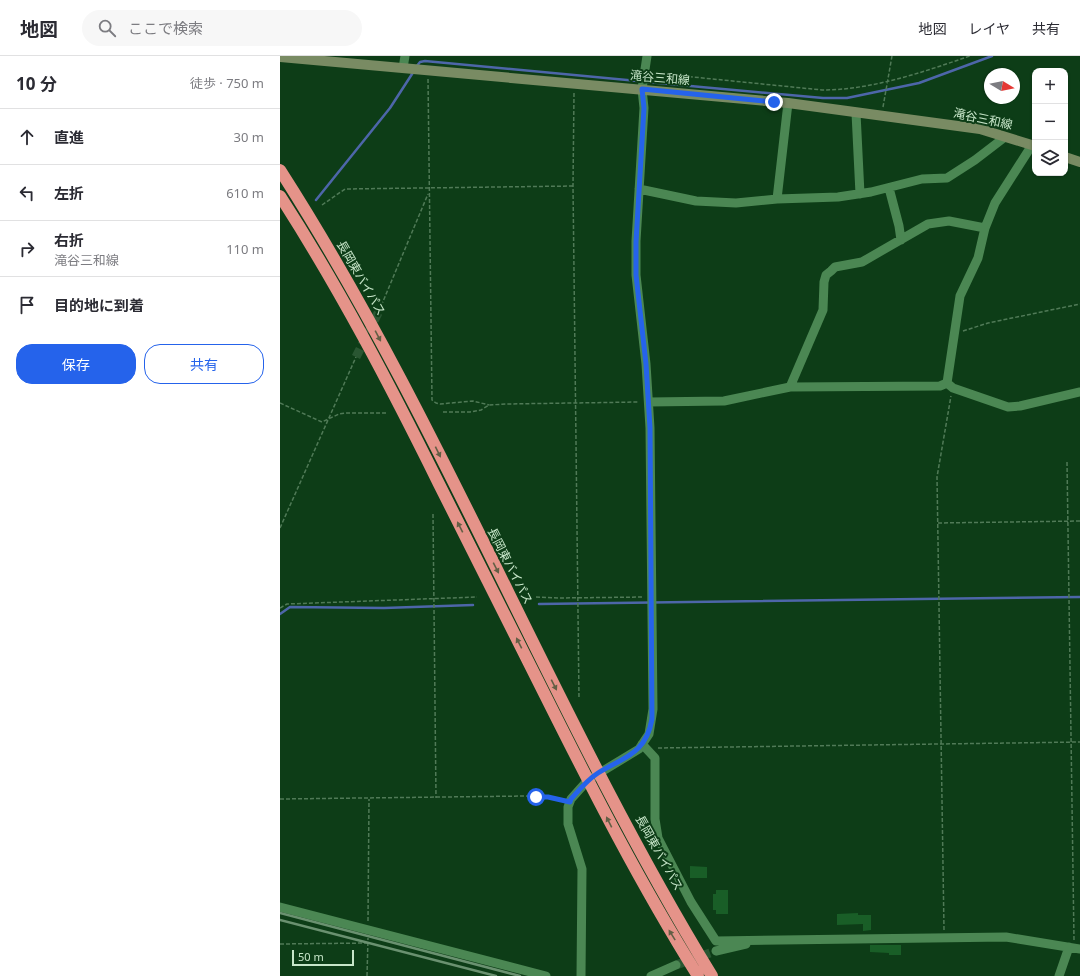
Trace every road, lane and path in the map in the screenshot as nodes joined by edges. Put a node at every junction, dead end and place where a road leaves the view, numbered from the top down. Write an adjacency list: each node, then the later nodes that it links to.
1 (405, 56): 6 (street)
2 (647, 56): 8 (street)
3 (892, 56): 9 (path)
4 (970, 56): 9 (path)
5 (280, 57): 6 (main road, 滝谷三和線)
6 (403, 68): 7 (main road, 滝谷三和線)
7 (428, 70): 10 (main road, 滝谷三和線); 24 (path)
8 (644, 72): 9 (path); 11 (street)
9 (888, 80): 14 (path)
10 (574, 84): 11 (main road, 滝谷三和線); 22 (path)
11 (642, 89): 12 (main road, 滝谷三和線); 25 (street)
12 (788, 103): 13 (main road, 滝谷三和線); 28 (street)
13 (856, 113): 14 (main road, 滝谷三和線); 26 (street)
14 (881, 116): 15 (main road, 滝谷三和線)
15 (1005, 136): 16 (main road, 滝谷三和線); 23 (street)
16 (1032, 146)
17 (1032, 147): 30 (street)
18 (1068, 157): 20 (main road)
19 (280, 162): 33 (highway)
20 (1080, 162)
21 (280, 170): 33 (highway, 長岡東バイパス)
22 (572, 186): 24 (path); 41 (path)
23 (889, 188): 26 (street); 31 (street)
24 (429, 189): 29 (path); 33 (path); 42 (path)
25 (639, 189): 28 (street); 39 (street)
26 (860, 194): 28 (street)
27 (280, 196): 65 (highway, one-way to 27)
28 (777, 199)
29 (322, 205)
30 (985, 228): 31 (street); 34 (street)
31 (901, 240): 36 (street)
32 (1080, 304): 34 (path)
33 (373, 314): 64 (highway, 長岡東バイパス, one-way to 64)
34 (954, 334): 37 (street)
35 (356, 356): 45 (path)
36 (790, 386): 37 (street); 39 (street)
37 (950, 386): 38 (street); 50 (path)
38 (1080, 392)
39 (649, 402): 41 (path); 54 (street)
40 (280, 403): 45 (path)
41 (575, 404): 42 (path); 55 (path)
42 (489, 405): 43 (path)
43 (443, 412)
44 (388, 413): 45 (path)
45 (328, 419): 51 (path)
46 (1067, 462): 49 (path)
47 (433, 514): 56 (path)
48 (1080, 521): 49 (path)
49 (1067, 522): 50 (path); 59 (path)
50 (938, 523): 61 (path)
51 (280, 528)
52 (477, 597): 56 (path)
53 (536, 597): 55 (path)
54 (652, 597): 55 (path); 62 (street)
55 (578, 598): 58 (path)
56 (434, 599): 57 (path); 66 (path)
57 (280, 608)
58 (579, 699)
59 (1070, 742): 60 (path); 61 (path); 75 (path)
60 (1080, 742)
61 (942, 743): 63 (path); 72 (path)
62 (642, 744): 63 (street); 64 (street)
63 (652, 753): 73 (street)
64 (598, 773): 65 (street); 83 (highway, 長岡東バイパス)
65 (588, 780): 69 (street); 78 (highway, one-way to 65)
66 (436, 798): 68 (path); 69 (path)
67 (280, 799): 68 (path)
68 (369, 799): 71 (path)
69 (570, 802): 81 (street)
70 (280, 907): 71 (street)
71 (368, 930): 80 (street)
72 (944, 938): 73 (street); 75 (street)
73 (760, 941): 76 (street)
74 (280, 944): 79 (path)
75 (1074, 948): 84 (street)
76 (716, 951)
77 (676, 965): 82 (street)
78 (696, 972)
79 (367, 976)
80 (546, 976)
81 (581, 976)
82 (651, 976)
83 (712, 976)
84 (1059, 976)

